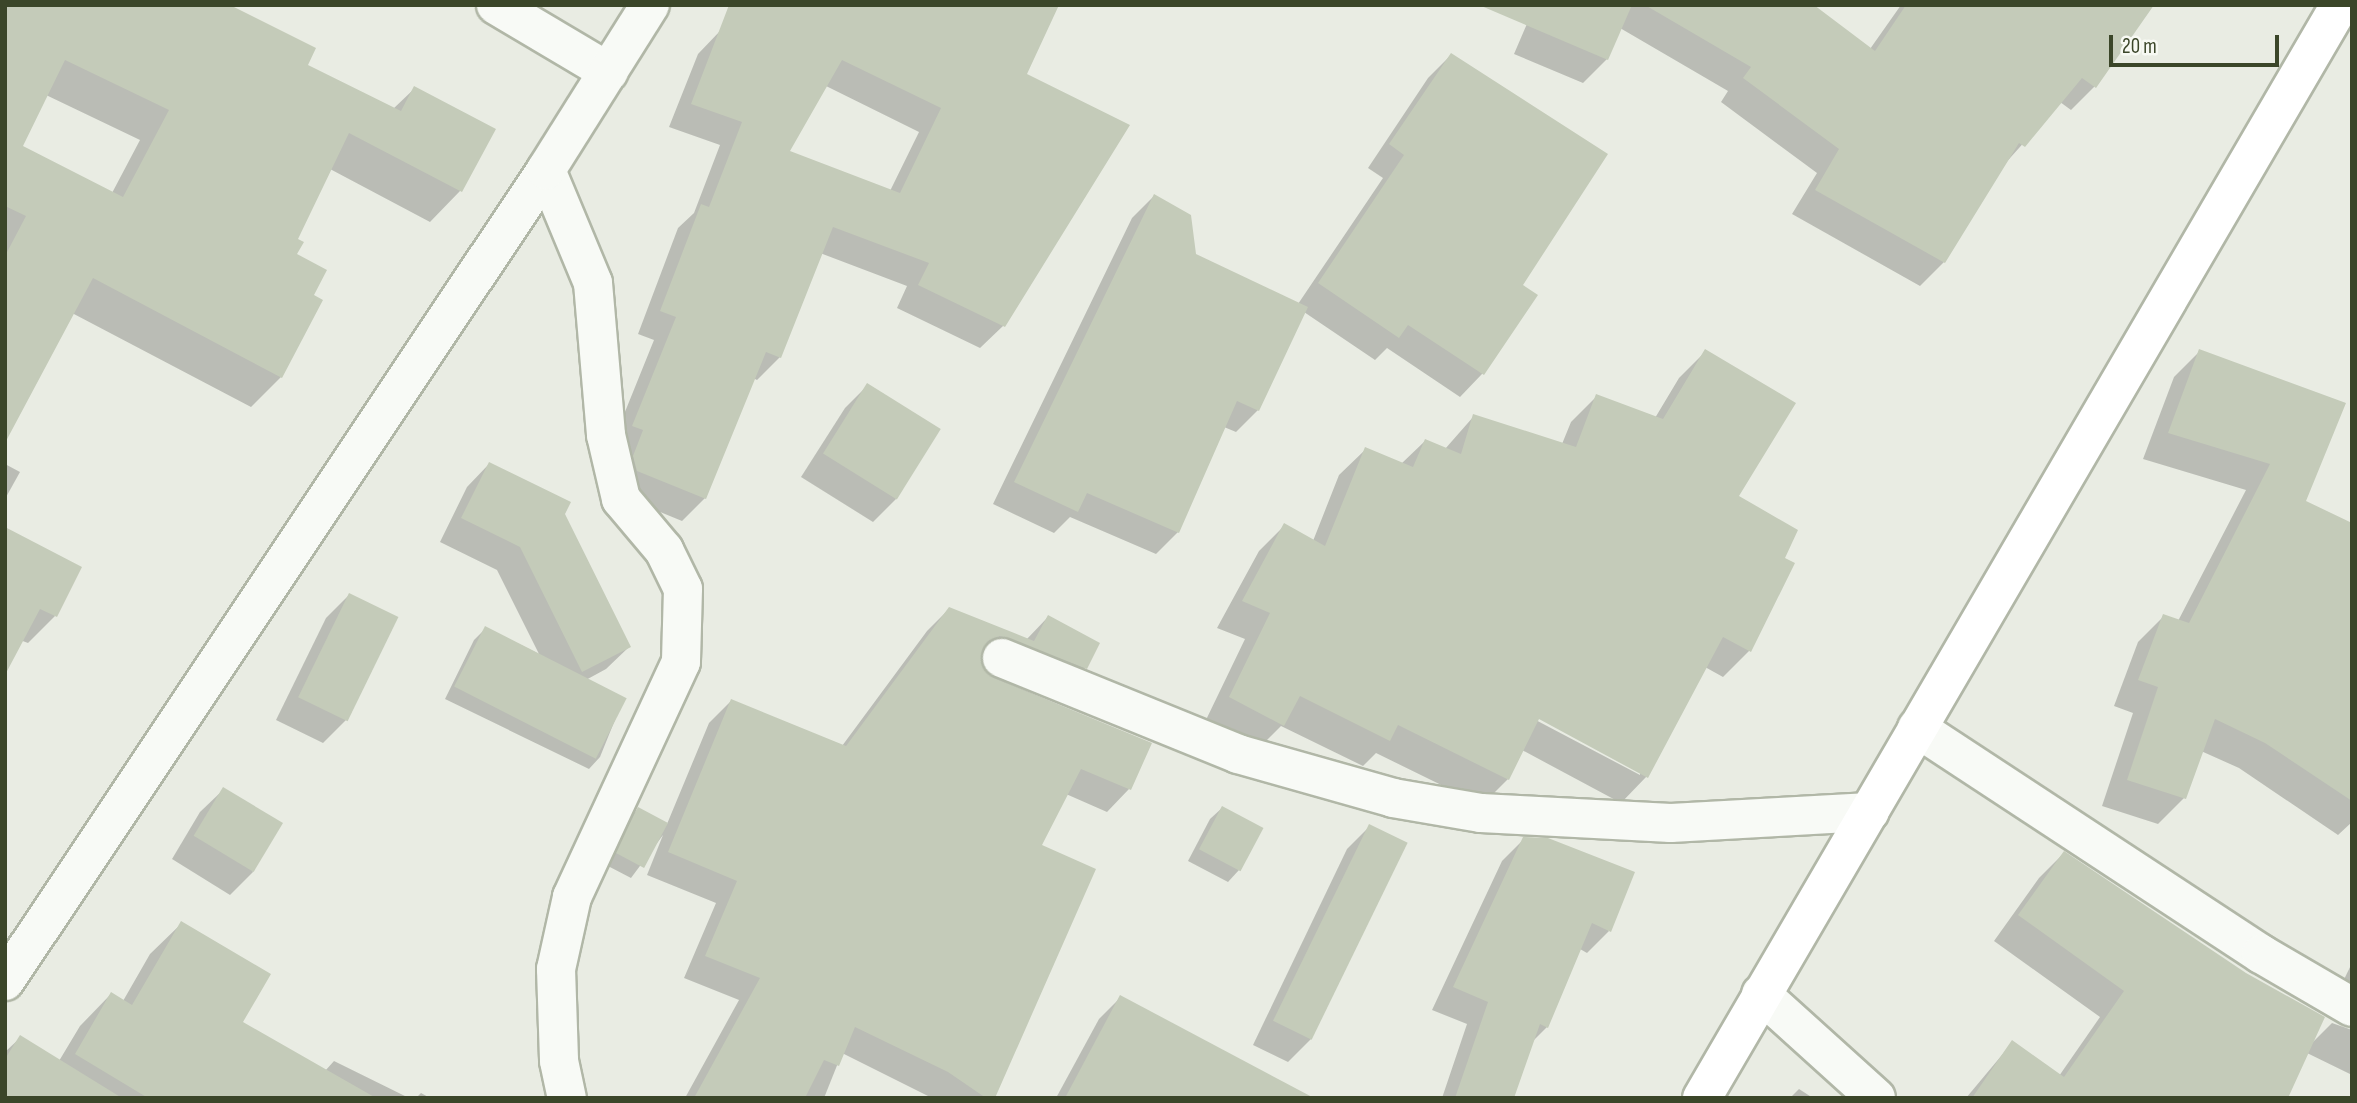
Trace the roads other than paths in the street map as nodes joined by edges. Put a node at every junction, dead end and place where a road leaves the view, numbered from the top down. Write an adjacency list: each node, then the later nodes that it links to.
1 (496, 5): 4 (street)
2 (650, 5): 4 (street)
3 (2340, 5): 7 (main road)
4 (609, 72): 5 (street)
5 (546, 170): 9 (street); 12 (street)
6 (1002, 658): 8 (street)
7 (1917, 728): 8 (main road); 11 (street)
8 (1870, 811): 10 (main road)
9 (5, 981)
10 (1761, 995): 13 (main road); 14 (street)
11 (2352, 1007)
12 (567, 1098)
13 (1702, 1098)
14 (1876, 1098)

